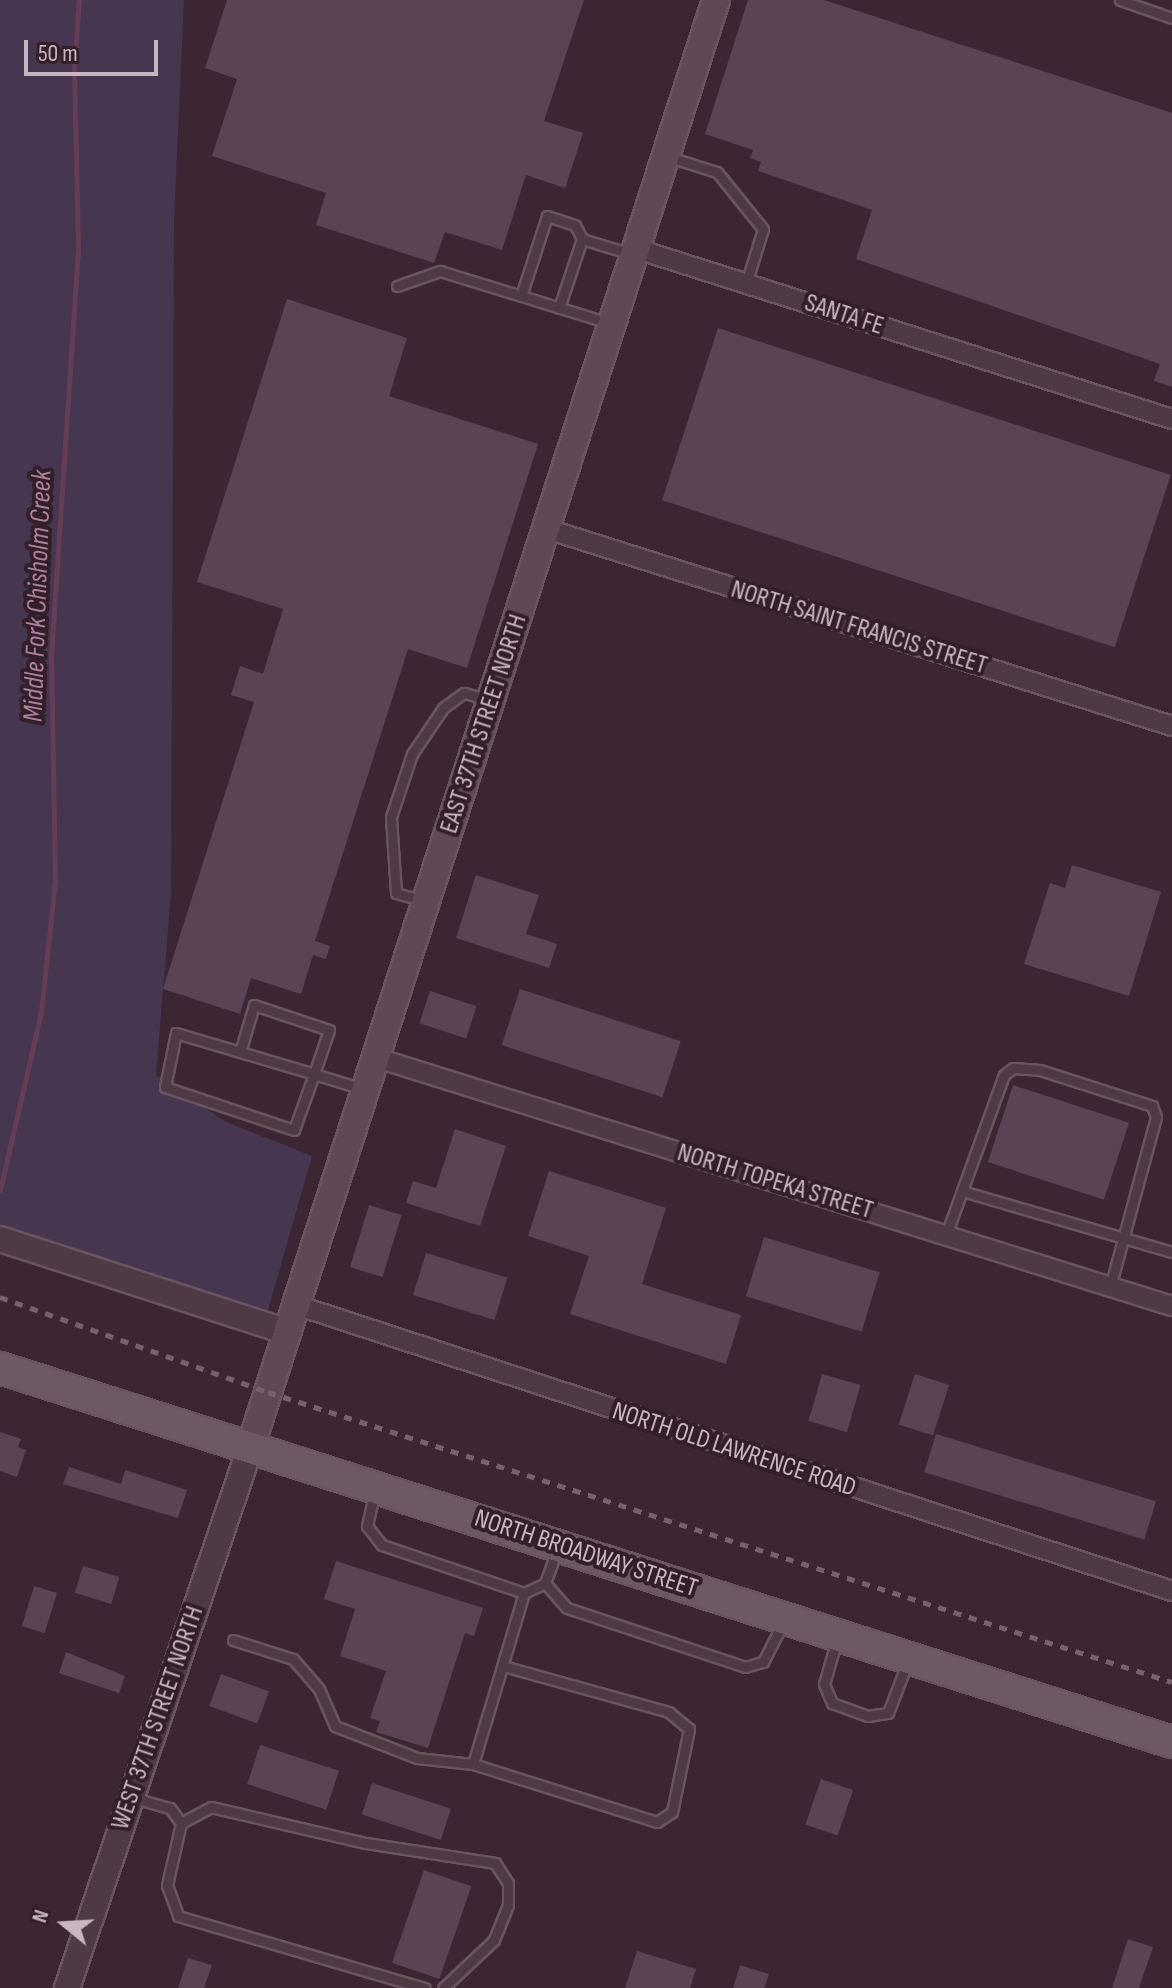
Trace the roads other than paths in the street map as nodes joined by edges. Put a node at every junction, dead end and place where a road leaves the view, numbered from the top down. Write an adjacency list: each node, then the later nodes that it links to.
1 (716, 0): 4 (main road, EAST 37TH STREET NORTH)
2 (1120, 0): 3 (lane)
3 (1172, 18)
4 (666, 156): 6 (main road, EAST 37TH STREET NORTH); 7 (lane)
5 (582, 239): 6 (lane); 9 (lane); 10 (lane)
6 (636, 252): 7 (street, SANTA FE); 11 (main road, EAST 37TH STREET NORTH)
7 (746, 284): 12 (street, SANTA FE)
8 (397, 286): 9 (lane)
9 (521, 296): 10 (lane)
10 (559, 308): 11 (lane)
11 (612, 324): 13 (main road, EAST 37TH STREET NORTH)
12 (1172, 419)
13 (547, 529): 14 (main road, EAST 37TH STREET NORTH); 15 (street, NORTH SAINT FRANCIS STREET)
14 (492, 701): 16 (main road, EAST 37TH STREET NORTH); 16 (lane)
15 (1172, 726)
16 (427, 902): 18 (main road, EAST 37TH STREET NORTH)
17 (240, 1052): 19 (lane); 19 (lane); 19 (lane)
18 (377, 1058): 20 (main road, EAST 37TH STREET NORTH); 22 (street, NORTH TOPEKA STREET)
19 (314, 1074): 20 (lane)
20 (367, 1090): 27 (main road, EAST 37TH STREET NORTH)
21 (962, 1191): 22 (lane); 23 (lane); 23 (lane)
22 (946, 1235): 26 (street, NORTH TOPEKA STREET)
23 (1124, 1238): 25 (lane); 26 (lane)
24 (0, 1239): 29 (street)
25 (1172, 1252)
26 (1110, 1287): 28 (street, NORTH TOPEKA STREET)
27 (296, 1305): 29 (main road, EAST 37TH STREET NORTH); 35 (street, NORTH OLD LAWRENCE ROAD)
28 (1172, 1306)
29 (288, 1332): 31 (main road, EAST 37TH STREET NORTH)
30 (0, 1368): 31 (main road, NORTH BROADWAY STREET)
31 (250, 1448): 32 (main road, NORTH BROADWAY STREET); 44 (street, WEST 37TH STREET NORTH)
32 (375, 1487): 33 (main road, NORTH BROADWAY STREET); 36 (lane)
33 (559, 1545): 34 (lane); 37 (main road, NORTH BROADWAY STREET)
34 (545, 1583): 36 (lane); 37 (lane)
35 (1172, 1591)
36 (524, 1593): 41 (lane)
37 (786, 1618): 38 (main road, NORTH BROADWAY STREET)
38 (839, 1635): 40 (main road, NORTH BROADWAY STREET); 40 (lane)
39 (233, 1640): 43 (lane)
40 (909, 1658): 42 (main road, NORTH BROADWAY STREET)
41 (503, 1666): 43 (lane); 43 (lane)
42 (1172, 1742)
43 (473, 1764)
44 (131, 1797): 45 (lane); 46 (street, WEST 37TH STREET NORTH)
45 (181, 1823): 47 (lane); 48 (lane)
46 (67, 1988)
47 (425, 1988)
48 (443, 1988)

